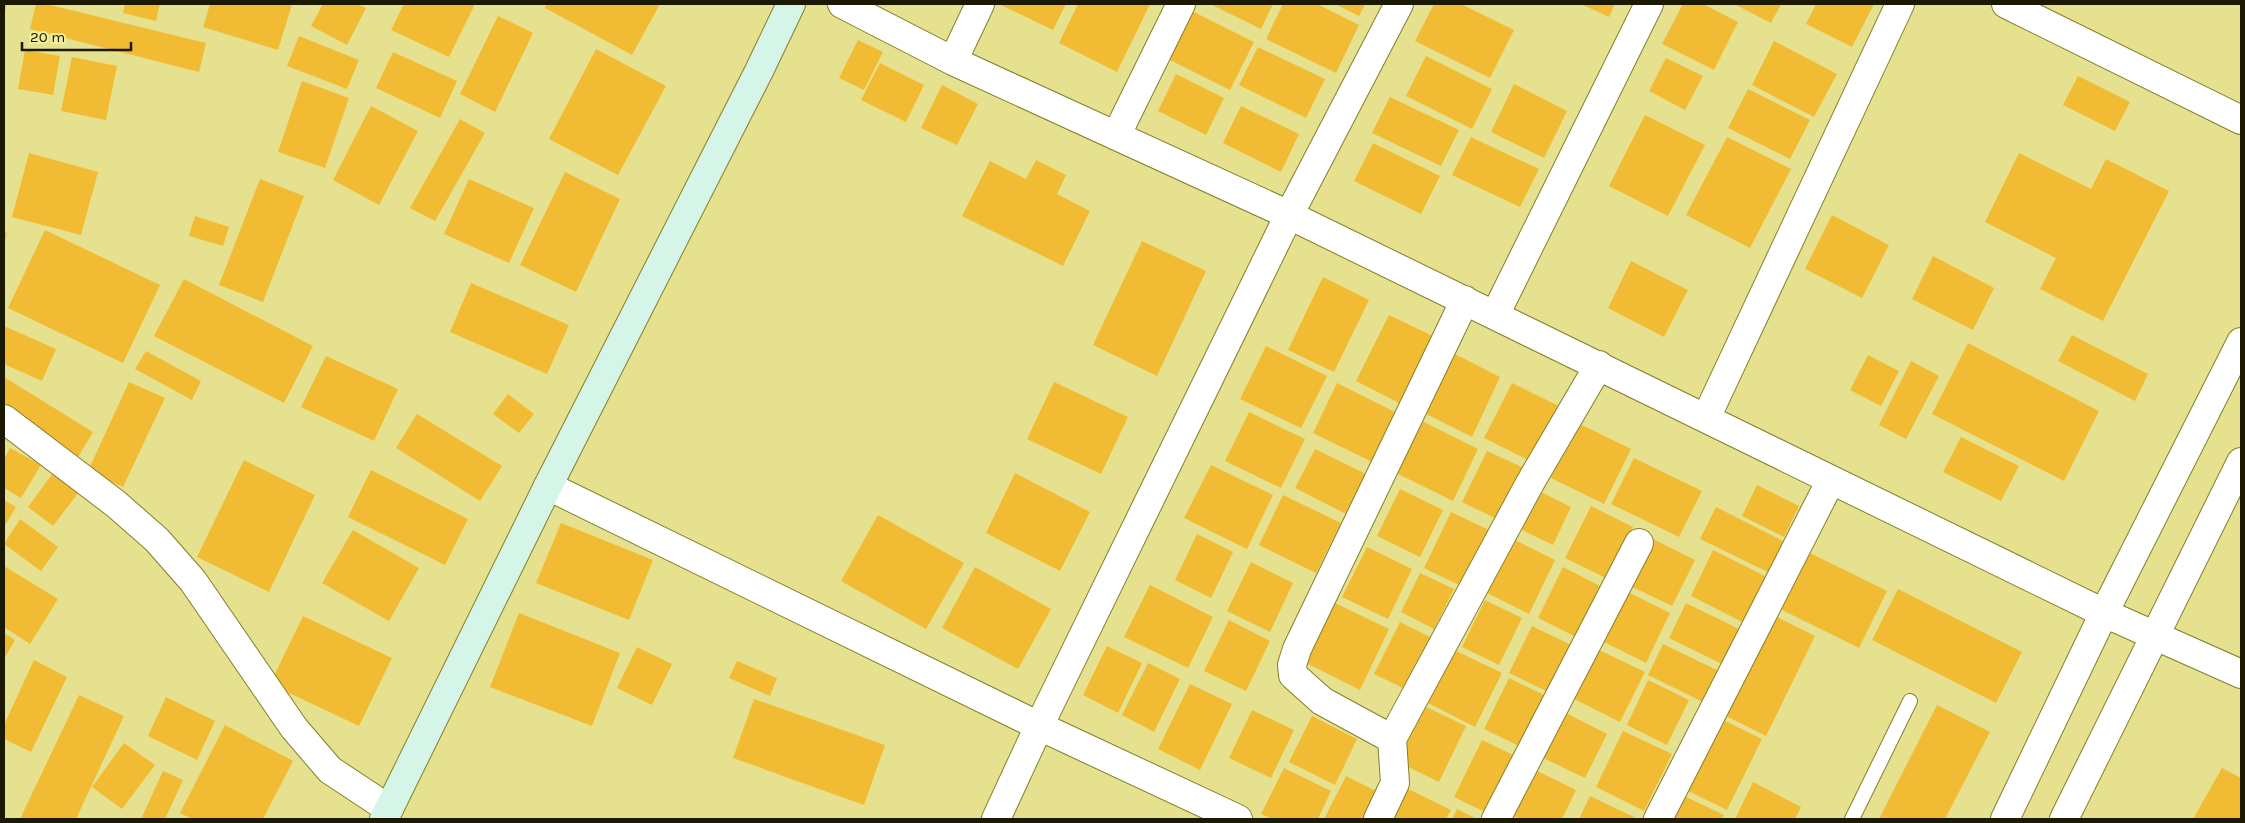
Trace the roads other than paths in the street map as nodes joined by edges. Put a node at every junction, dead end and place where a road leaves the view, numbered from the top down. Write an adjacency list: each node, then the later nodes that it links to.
1 (791, 4): 21 (street)
2 (842, 4): 9 (street)
3 (980, 4): 9 (street)
4 (1181, 4): 11 (street)
5 (1399, 4): 12 (street)
6 (1649, 4): 14 (street)
7 (1900, 4): 17 (street)
8 (2006, 4): 10 (street)
9 (953, 61): 11 (street)
10 (2241, 120)
11 (1116, 136): 12 (street)
12 (1289, 215): 13 (street); 27 (street)
13 (1465, 300): 14 (street); 28 (street)
14 (1495, 315): 16 (street)
15 (2241, 342): 23 (street)
16 (1599, 365): 17 (street); 28 (street)
17 (1706, 418): 20 (street)
18 (4, 419): 29 (street)
19 (2241, 462): 24 (street)
20 (1831, 480): 23 (street); 34 (street)
21 (548, 486): 27 (street); 29 (street)
22 (1638, 543): 33 (street)
23 (2104, 612): 24 (street); 36 (street)
24 (2156, 634): 25 (street); 37 (street)
25 (2241, 674)
26 (1910, 701): 35 (lane)
27 (1039, 726): 30 (street); 31 (street)
28 (1392, 739): 32 (street)
29 (386, 814)
30 (996, 819)
31 (1238, 819)
32 (1378, 819)
33 (1496, 819)
34 (1658, 819)
35 (1852, 819)
36 (2005, 819)
37 (2064, 819)

